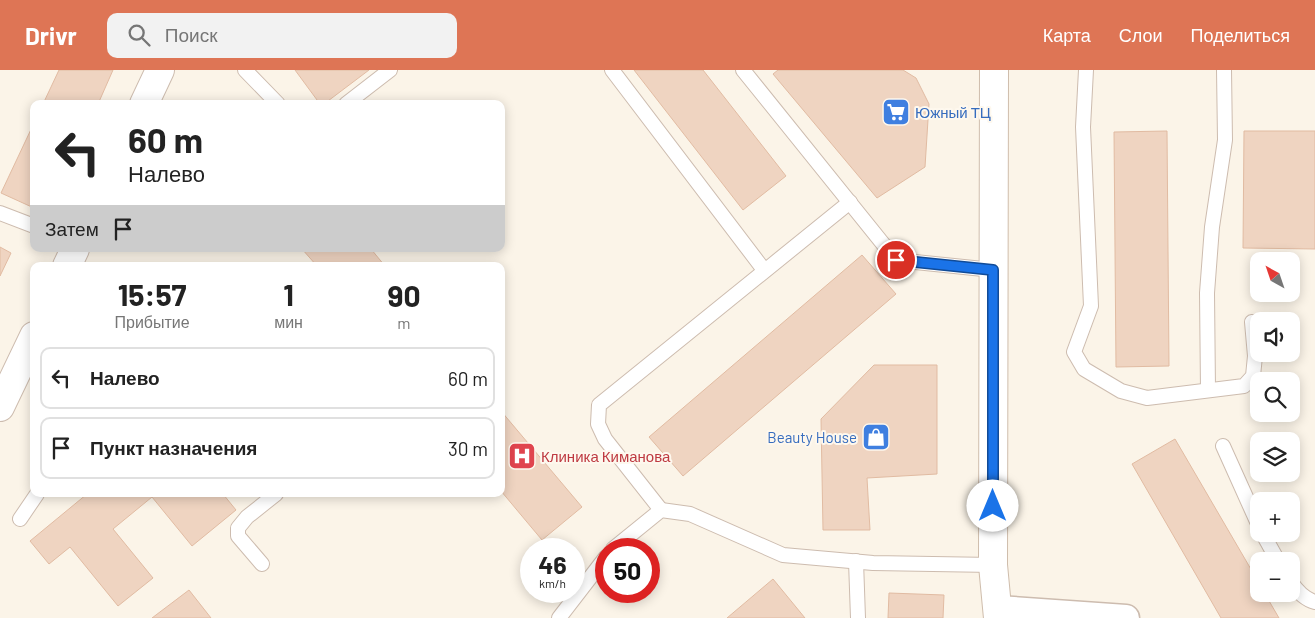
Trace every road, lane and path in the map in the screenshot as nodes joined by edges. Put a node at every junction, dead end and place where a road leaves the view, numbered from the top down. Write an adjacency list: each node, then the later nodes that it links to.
1 (160, 70): 9 (main road)
2 (245, 70): 10 (lane)
3 (390, 70): 11 (lane)
4 (612, 70): 15 (lane)
5 (743, 70): 12 (lane)
6 (994, 70): 16 (main road)
7 (1086, 70): 19 (lane)
8 (1224, 70): 19 (lane)
9 (146, 100)
10 (274, 100)
11 (351, 100)
12 (850, 202): 15 (lane); 16 (lane)
13 (0, 213): 14 (lane)
14 (30, 224)
15 (764, 270): 25 (lane)
16 (993, 270): 30 (main road)
17 (30, 345): 20 (main road)
18 (1254, 362): 19 (lane)
19 (1208, 390)
20 (0, 407)
21 (1223, 446): 24 (lane)
22 (36, 497): 26 (lane)
23 (272, 497): 29 (lane)
24 (1250, 506)
25 (661, 510): 27 (lane); 28 (lane)
26 (20, 519)
27 (627, 538)
28 (856, 561): 30 (lane); 36 (lane)
29 (262, 564)
30 (993, 565): 34 (main road)
31 (595, 571): 35 (lane)
32 (1300, 593): 33 (lane)
33 (1315, 602)
34 (998, 614): 37 (street)
35 (559, 618)
36 (858, 618)
37 (1126, 618)

